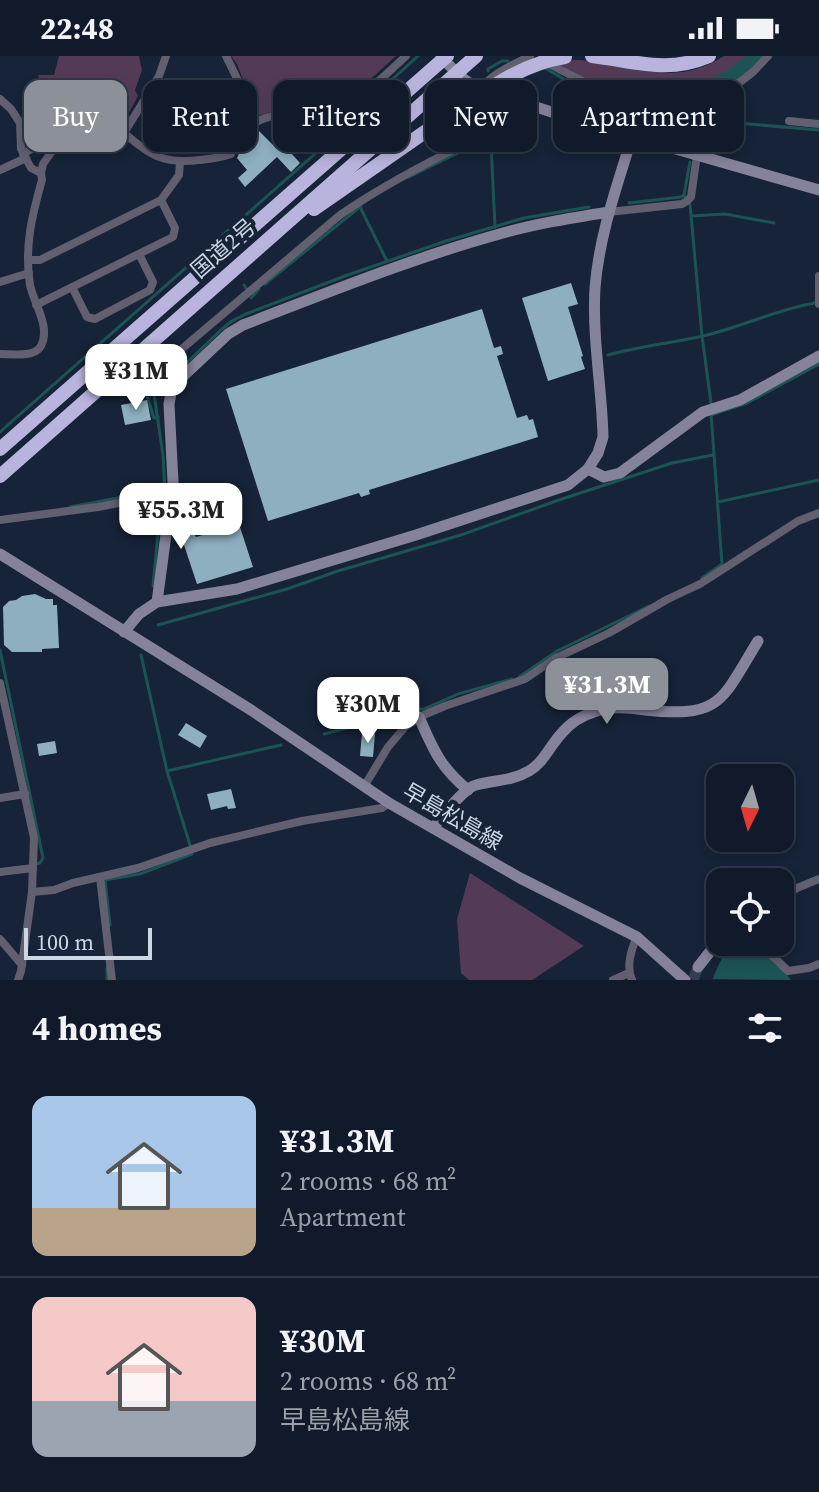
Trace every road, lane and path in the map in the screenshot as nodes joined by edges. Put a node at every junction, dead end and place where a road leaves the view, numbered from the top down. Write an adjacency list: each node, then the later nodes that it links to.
1 (166, 56): 23 (street)
2 (226, 56): 14 (street)
3 (406, 56): 21 (street)
4 (476, 56): 13 (highway, 国道2号)
5 (532, 56): 16 (street); 17 (street)
6 (571, 56): 12 (highway)
7 (592, 56): 9 (highway)
8 (639, 56): 9 (highway)
9 (709, 56)
10 (768, 56): 18 (street)
11 (444, 57): 13 (street); 52 (highway, 国道2号)
12 (565, 57): 48 (highway, bridge)
13 (456, 73): 15 (street); 48 (highway, 国道2号)
14 (239, 80)
15 (465, 80)
16 (489, 80)
17 (580, 80)
18 (743, 80)
19 (0, 99): 33 (street)
20 (789, 121): 22 (street)
21 (257, 122)
22 (819, 124)
23 (127, 128)
24 (127, 135): 34 (street)
25 (29, 152): 33 (street)
26 (51, 152): 36 (street)
27 (232, 152): 34 (street)
28 (450, 152): 49 (street)
29 (632, 152): 39 (street)
30 (685, 152): 32 (street)
31 (695, 152): 32 (street)
32 (695, 155): 37 (street); 39 (street)
33 (24, 156): 35 (street); 36 (street)
34 (180, 162): 38 (street)
35 (0, 170)
36 (41, 173): 41 (street)
37 (819, 190)
38 (161, 200): 40 (street); 41 (street)
39 (609, 212): 53 (street); 55 (street)
40 (139, 254): 45 (street); 45 (street)
41 (29, 260): 42 (street)
42 (29, 273): 44 (street); 47 (street)
43 (819, 276): 46 (street)
44 (0, 282)
45 (72, 287): 47 (street)
46 (819, 304)
47 (36, 305): 50 (street)
48 (178, 316): 49 (highway, 国道2号)
49 (142, 350): 54 (highway, 国道2号)
50 (0, 354)
51 (819, 356): 53 (street)
52 (0, 449)
53 (588, 469): 59 (street)
54 (0, 476)
55 (172, 493): 57 (street); 59 (street)
56 (819, 513): 63 (street)
57 (0, 520)
58 (0, 554): 60 (street, 早島松島線)
59 (157, 602): 60 (street)
60 (124, 632): 64 (street, 早島松島線)
61 (758, 641): 65 (street)
62 (0, 683): 66 (street)
63 (419, 717): 64 (street); 65 (street)
64 (365, 785): 68 (street, 早島松島線)
65 (468, 790): 69 (street)
66 (25, 794): 67 (street); 70 (street)
67 (0, 798)
68 (389, 803): 69 (street, 早島松島線); 72 (street)
69 (433, 828): 76 (street, 早島松島線)
70 (33, 866): 71 (street); 75 (street)
71 (0, 872)
72 (100, 877): 75 (street); 85 (street)
73 (819, 879): 74 (street)
74 (794, 890)
75 (32, 892): 81 (street)
76 (637, 937): 83 (street); 87 (street, 早島松島線)
77 (0, 939): 81 (street)
78 (707, 956): 82 (street)
79 (772, 956): 80 (street)
80 (819, 964)
81 (22, 965): 84 (street)
82 (698, 967)
83 (630, 976): 86 (street)
84 (18, 980)
85 (112, 980)
86 (613, 980)
87 (685, 980)

